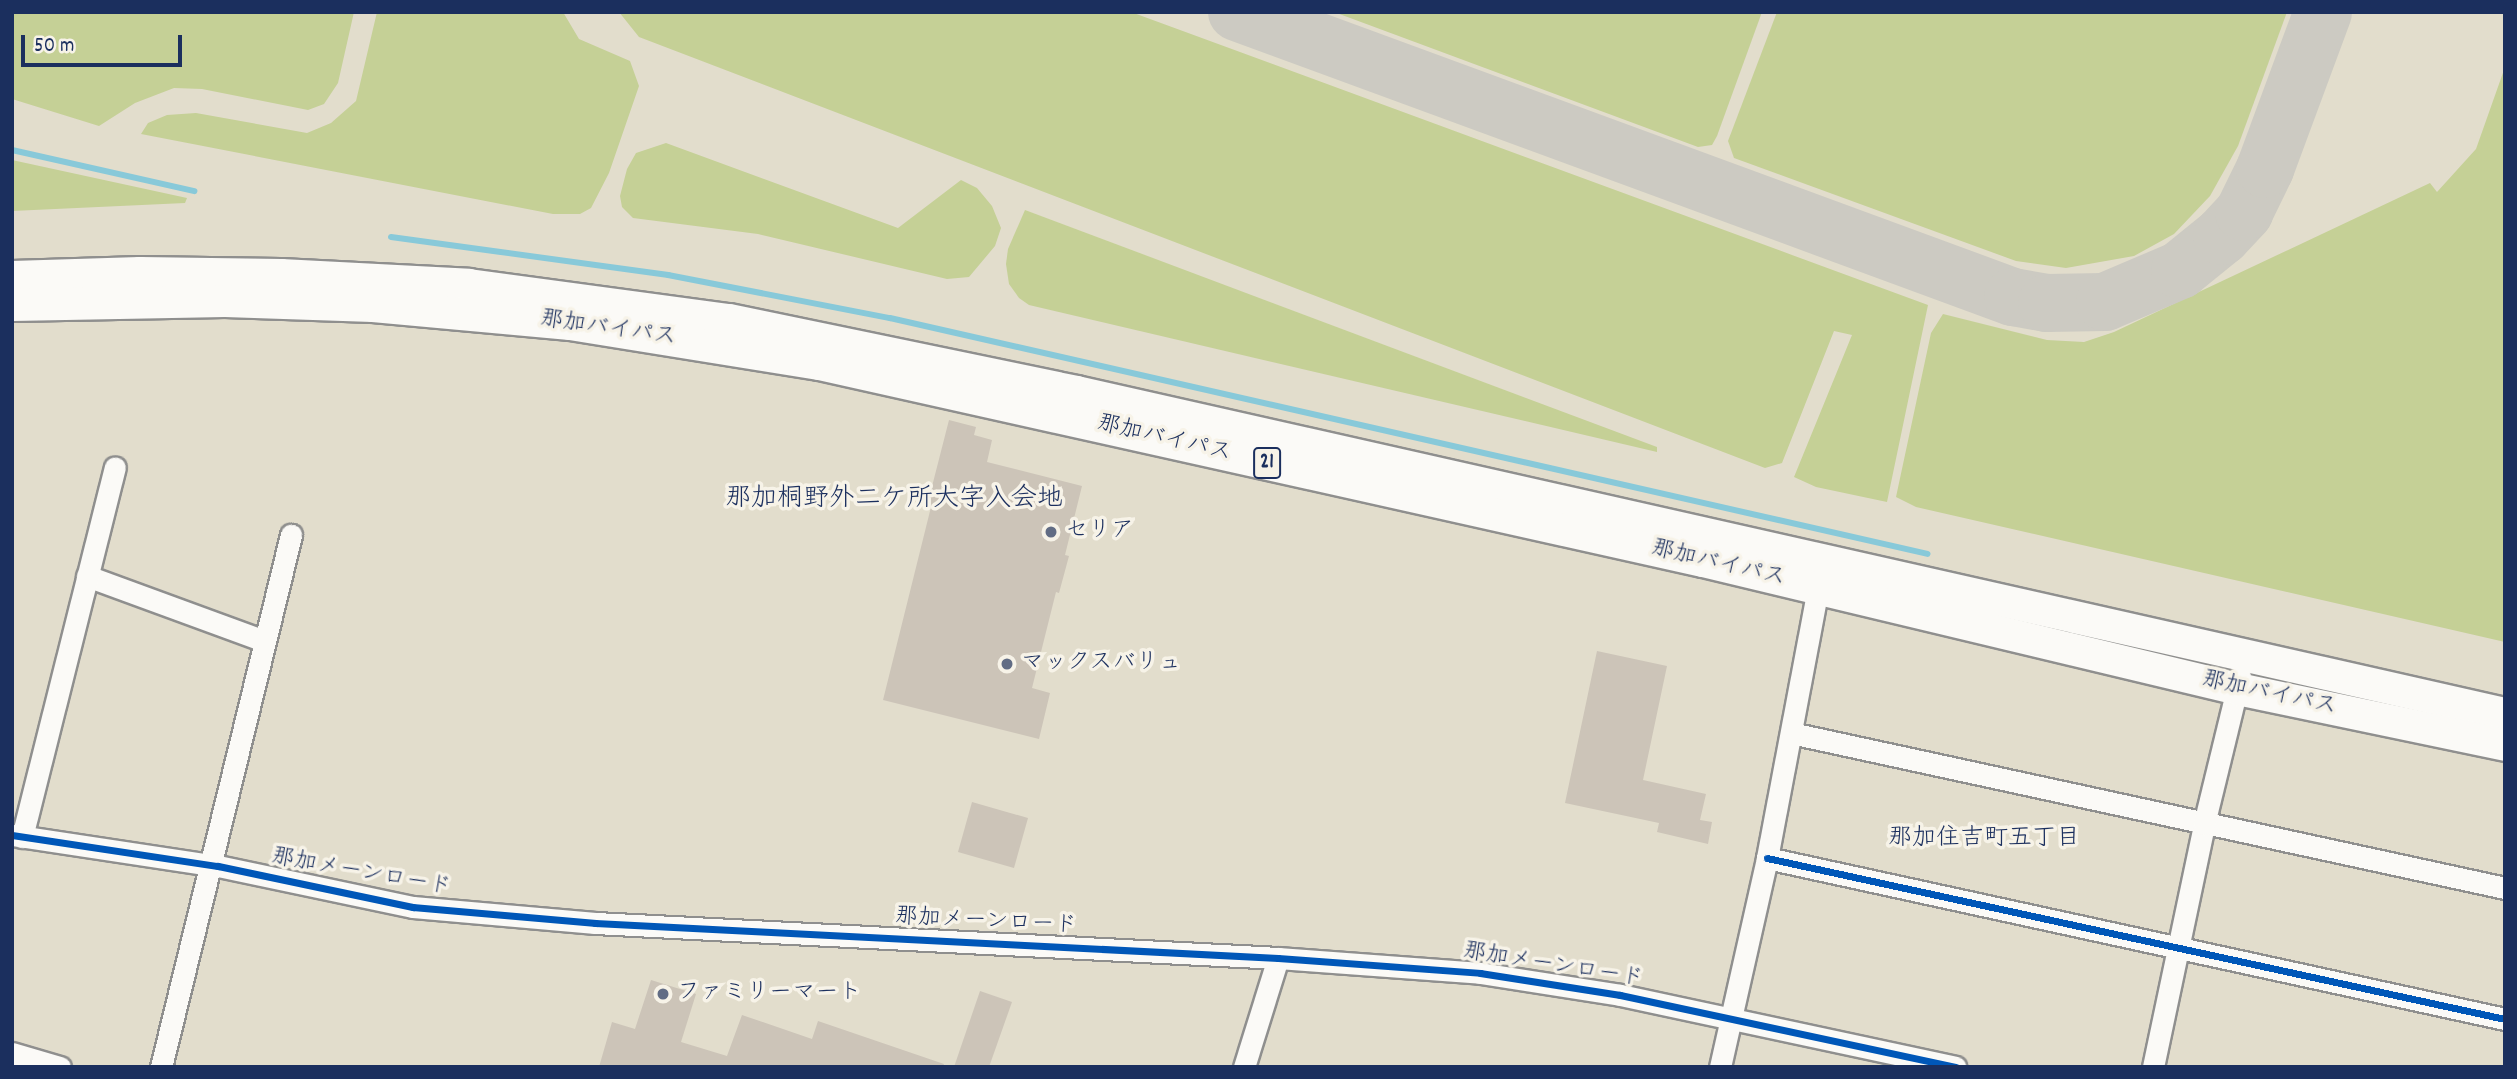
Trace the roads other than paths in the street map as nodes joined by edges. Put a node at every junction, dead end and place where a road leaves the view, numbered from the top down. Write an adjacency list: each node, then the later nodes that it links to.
1 (12, 277): 8 (highway, 那加バイパス / 21)
2 (12, 304): 6 (highway, 那加バイパス / 21)
3 (115, 468): 5 (street)
4 (291, 535): 7 (street)
5 (88, 576): 7 (street); 14 (street)
6 (1818, 587): 9 (highway, 那加バイパス / 21); 11 (street)
7 (265, 641): 16 (street)
8 (2244, 655): 9 (street); 10 (highway, 那加バイパス / 21)
9 (2238, 689): 12 (highway, 那加バイパス / 21); 13 (street)
10 (2505, 714)
11 (1791, 733): 13 (street); 15 (street)
12 (2505, 745)
13 (2204, 824): 17 (street); 18 (street)
14 (17, 836): 16 (street, 那加メーンロード)
15 (1767, 858): 18 (street); 20 (street)
16 (209, 865): 19 (street, 那加メーンロード); 24 (street)
17 (2505, 888)
18 (2180, 949): 21 (street); 28 (street)
19 (1278, 958): 20 (street, 那加メーンロード); 25 (street)
20 (1732, 1018): 26 (street); 27 (street, 那加メーンロード)
21 (2505, 1019)
22 (12, 1053): 23 (street)
23 (60, 1067)
24 (161, 1067)
25 (1244, 1067)
26 (1720, 1067)
27 (1955, 1067)
28 (2153, 1067)

